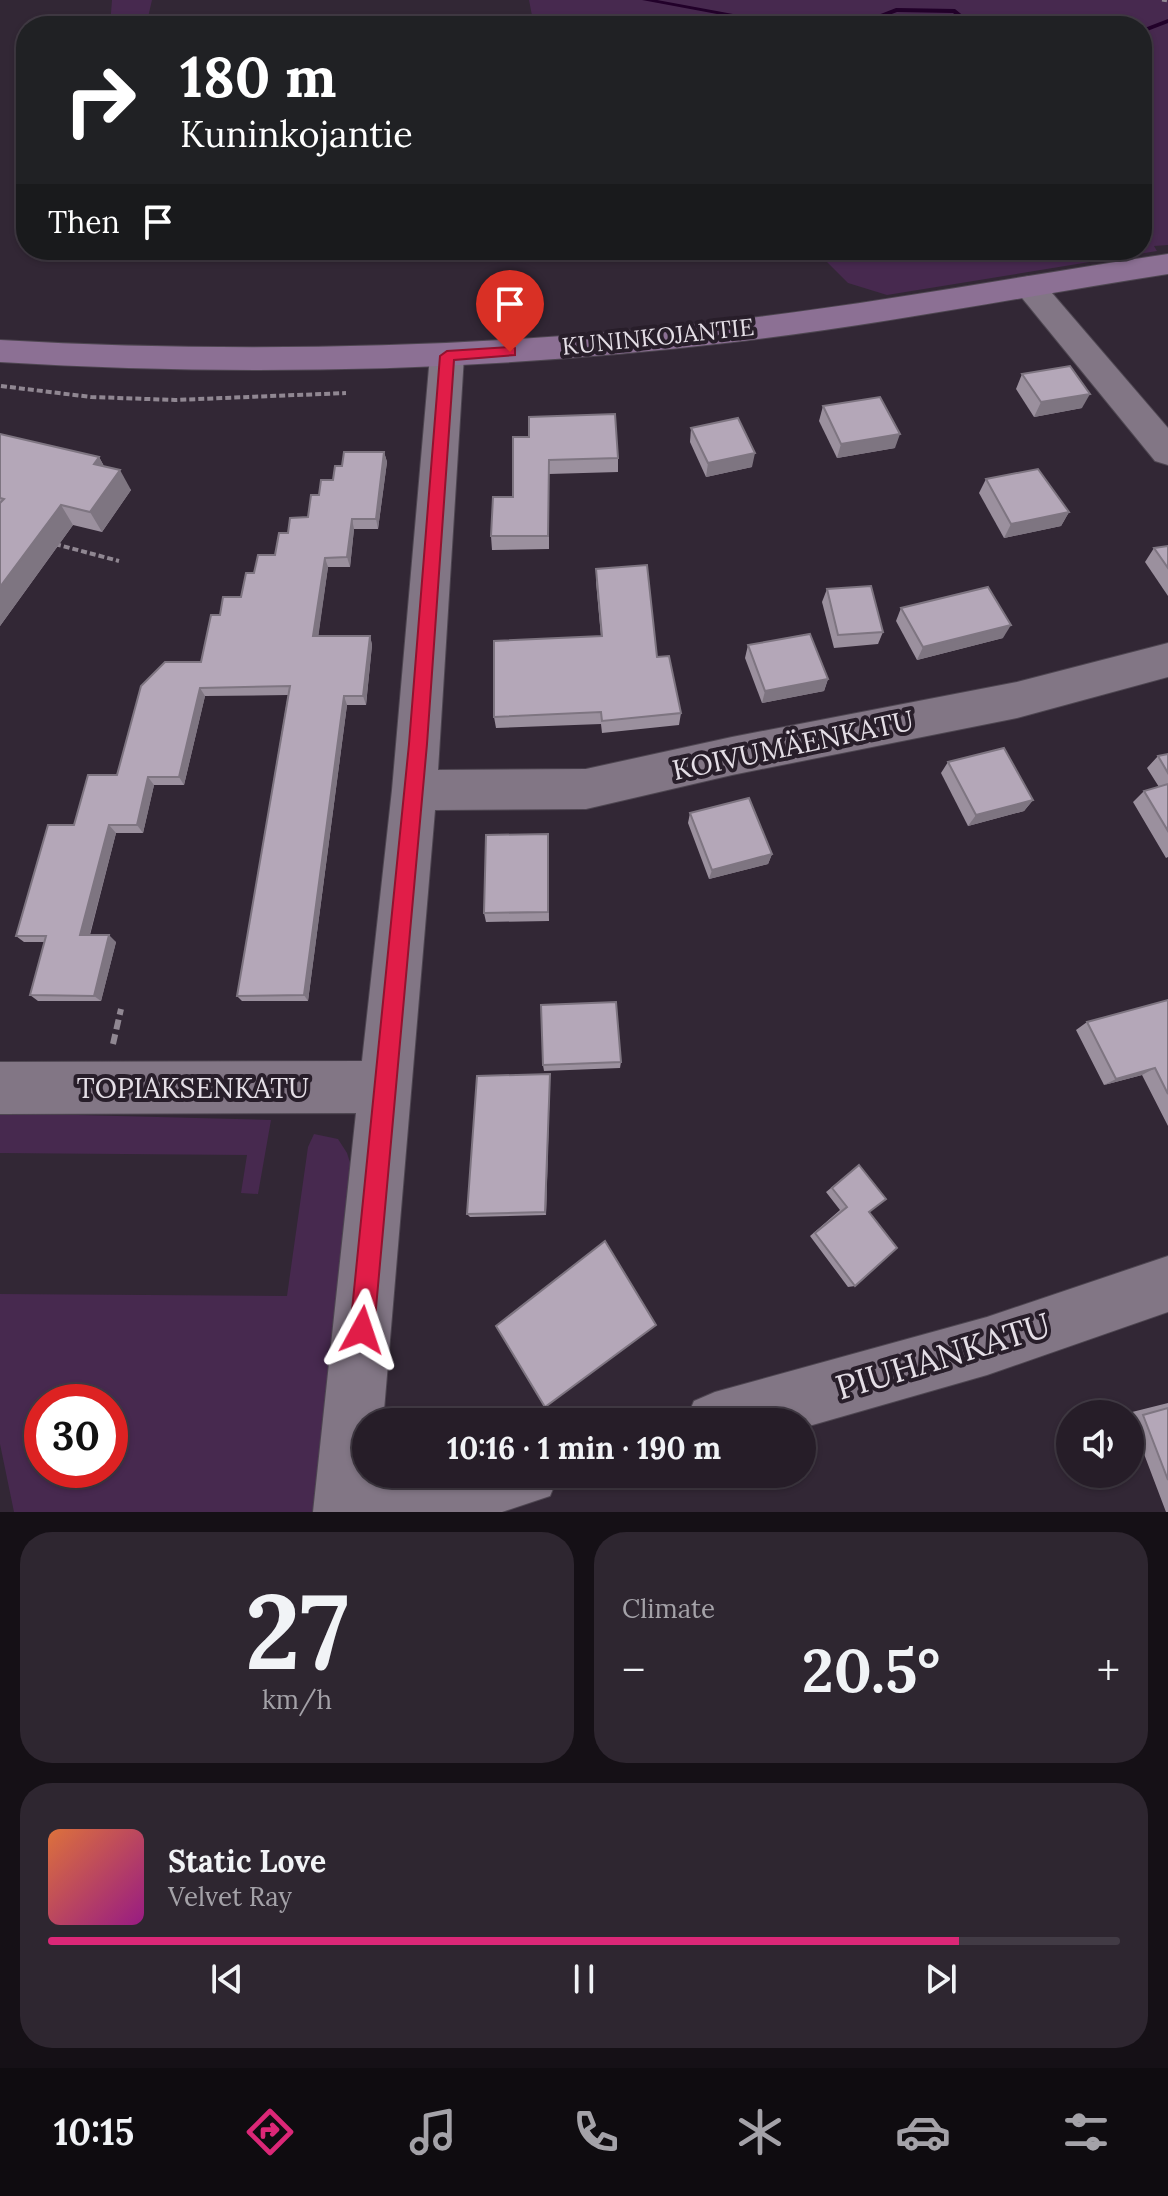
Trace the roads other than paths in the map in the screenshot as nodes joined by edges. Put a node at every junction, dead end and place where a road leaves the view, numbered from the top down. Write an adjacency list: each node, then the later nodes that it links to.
1 (1168, 264): 2 (main road, KUNINKOJANTIE)
2 (1029, 286): 4 (main road, KUNINKOJANTIE); 5 (street)
3 (0, 351): 4 (main road, KUNINKOJANTIE)
4 (447, 356): 7 (street)
5 (1168, 452)
6 (1168, 660): 7 (street, KOIVUMÄENKATU)
7 (414, 790): 8 (street)
8 (385, 1087): 9 (street, TOPIAKSENKATU); 13 (street)
9 (0, 1088)
10 (1168, 1284): 11 (street, PIUHANKATU)
11 (765, 1408)
12 (478, 1488): 14 (street)
13 (344, 1512)
14 (392, 1512)

